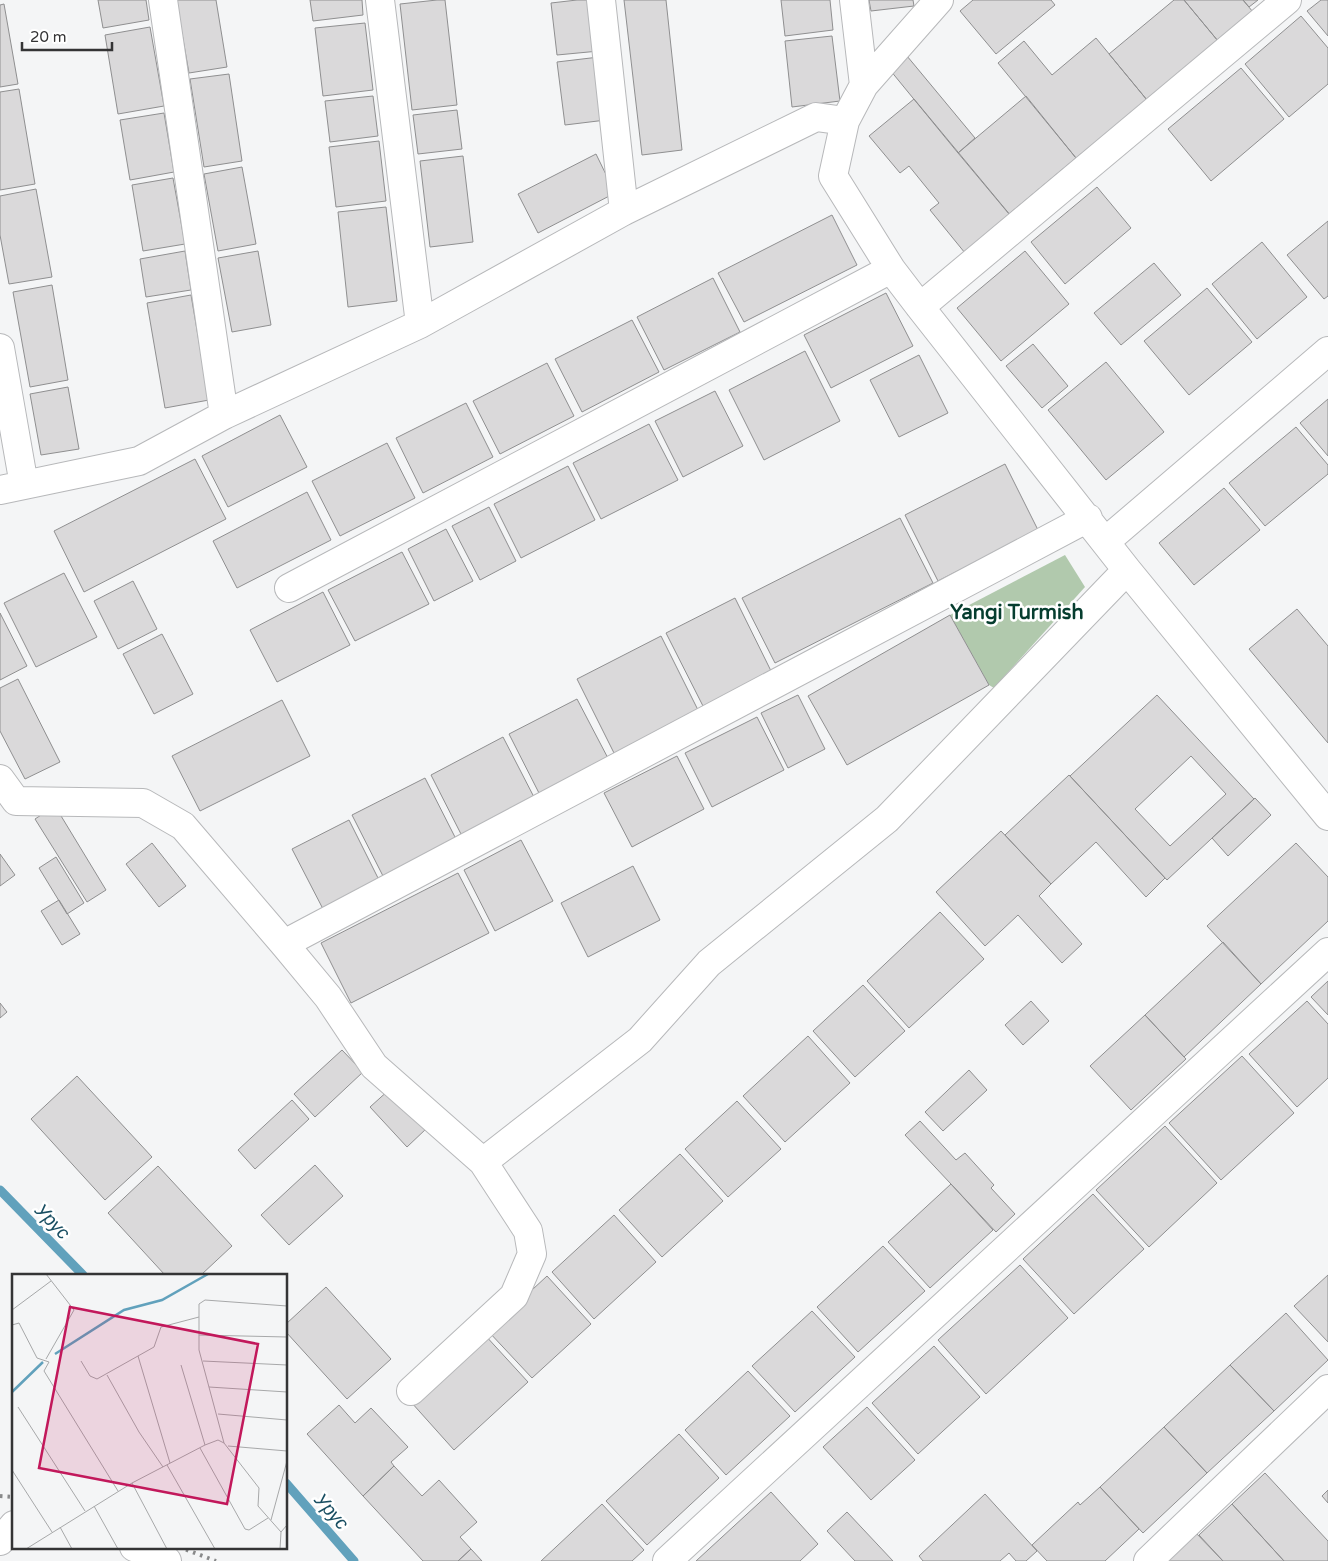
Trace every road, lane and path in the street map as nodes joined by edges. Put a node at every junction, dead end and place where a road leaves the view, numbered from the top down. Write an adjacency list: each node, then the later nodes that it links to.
1 (163, 0): 15 (street)
2 (380, 0): 12 (street)
3 (601, 0): 9 (street)
4 (854, 0): 7 (street)
5 (939, 0): 7 (street)
6 (1288, 0): 11 (street)
7 (864, 85): 8 (street)
8 (845, 121): 9 (street); 10 (street)
9 (624, 211): 12 (street)
10 (891, 269): 11 (street); 20 (street)
11 (920, 307): 17 (street)
12 (420, 324): 15 (street)
13 (0, 348): 16 (street)
14 (1328, 351): 18 (street)
15 (224, 415): 16 (street)
16 (12, 488)
17 (1088, 518): 18 (street); 23 (street)
18 (1106, 541): 19 (street)
19 (1128, 570): 22 (street); 25 (street)
20 (289, 588)
21 (0, 779): 23 (street)
22 (1322, 798)
23 (284, 944): 25 (street)
24 (1328, 952): 32 (street)
25 (483, 1162): 27 (street)
26 (1328, 1389): 33 (street)
27 (411, 1391)
28 (12, 1527): 29 (street)
29 (0, 1541)
30 (136, 1548): 31 (street)
31 (167, 1561)
32 (667, 1561)
33 (1148, 1561)

